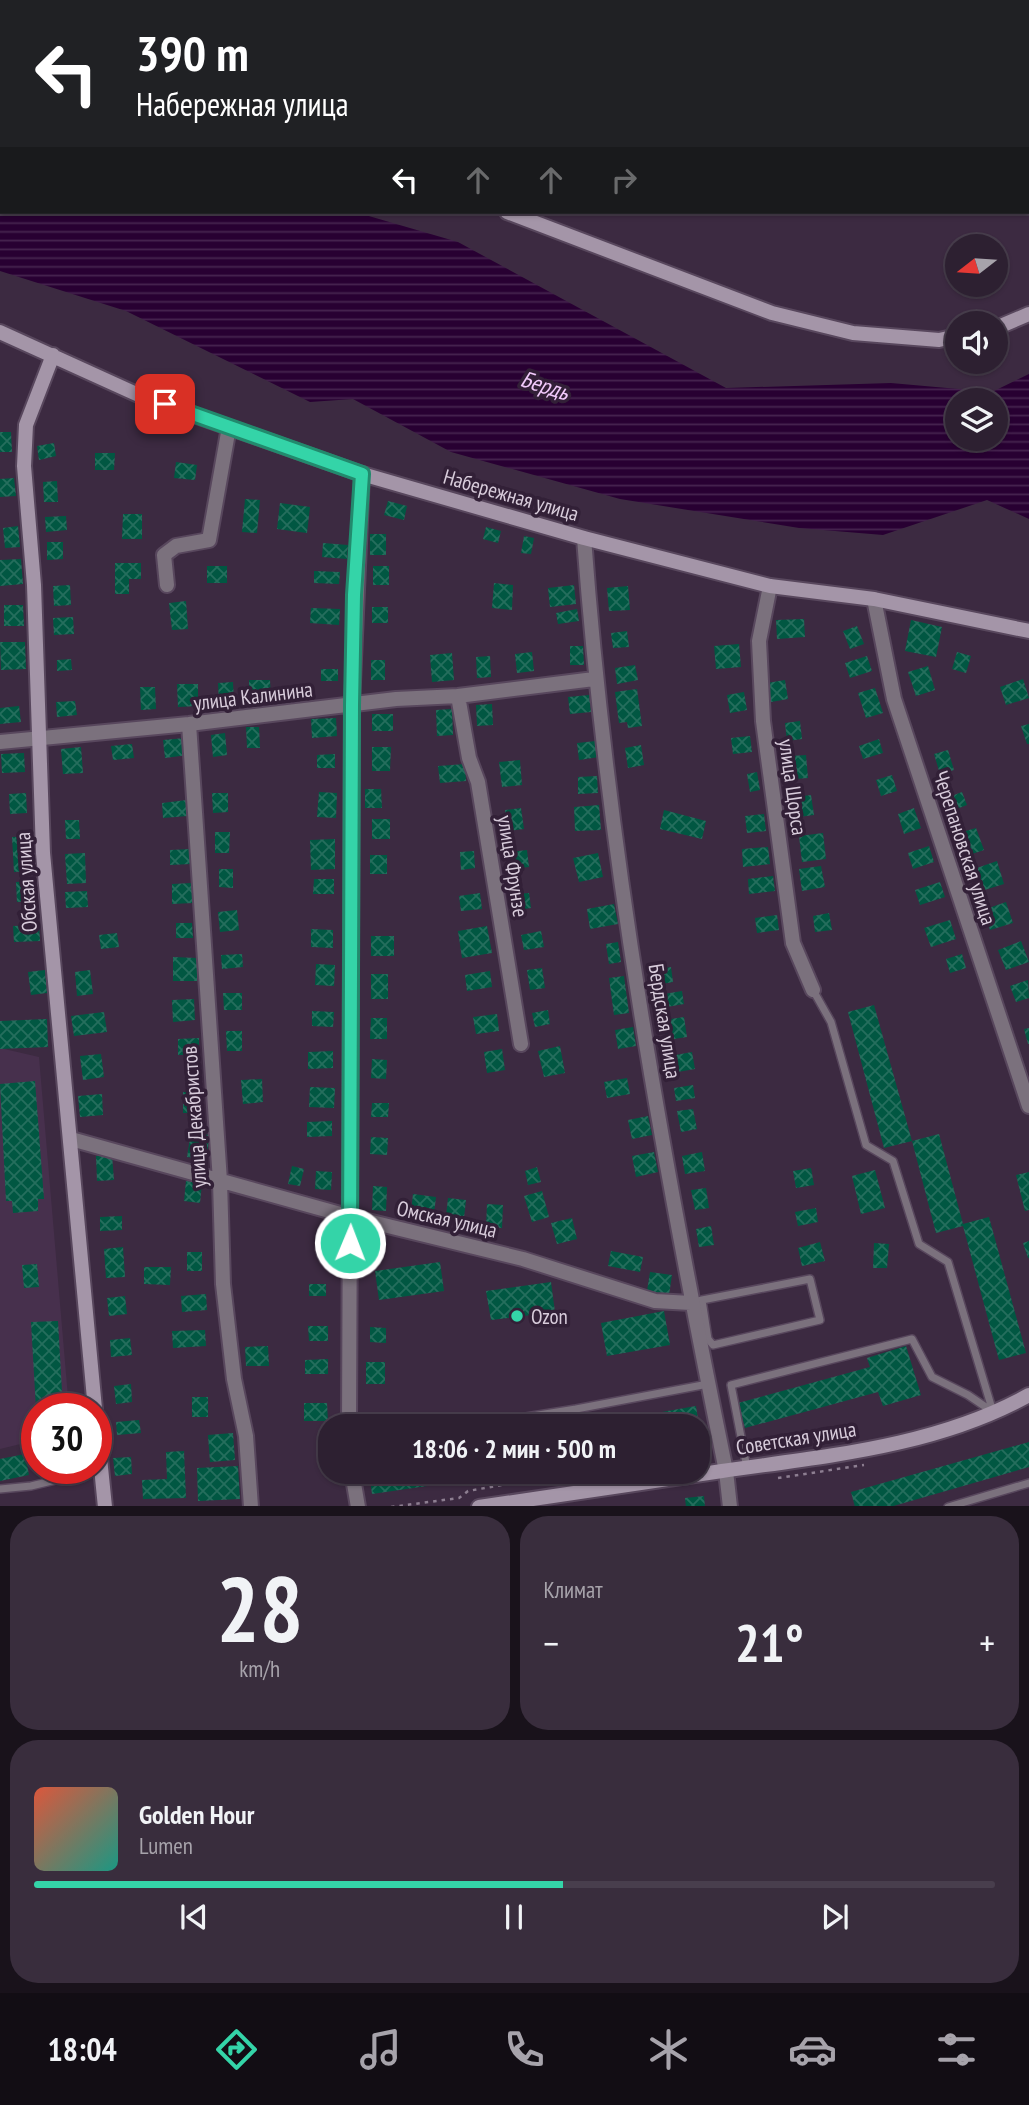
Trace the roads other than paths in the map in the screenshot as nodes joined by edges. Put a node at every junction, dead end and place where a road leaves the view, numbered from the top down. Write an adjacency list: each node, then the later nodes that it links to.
1 (512, 214): 5 (street)
2 (1029, 314): 3 (street)
3 (1008, 323)
4 (0, 332): 6 (street, Набережная улица)
5 (945, 339)
6 (53, 355): 7 (street, Набережная улица); 18 (street, Обская улица)
7 (229, 427): 8 (street, Набережная улица); 10 (street)
8 (362, 474): 9 (street, Набережная улица); 16 (street)
9 (584, 538): 11 (street, Набережная улица); 14 (street, Бердская улица)
10 (167, 585)
11 (771, 586): 12 (street, Набережная улица); 20 (street, улица Щорса)
12 (874, 599): 13 (street, Набережная улица); 22 (street, Черепановская улица)
13 (1028, 635)
14 (594, 679): 15 (street, улица Калинина); 26 (street, Бердская улица)
15 (458, 696): 16 (street, улица Калинина); 21 (street, улица Фрунзе)
16 (352, 705): 17 (street, улица Калинина); 25 (street)
17 (189, 724): 18 (street, улица Калинина); 24 (street, улица Декабристов)
18 (40, 737): 19 (street, улица Калинина); 23 (street, Обская улица)
19 (0, 742)
20 (813, 990): 31 (lane)
21 (521, 1044)
22 (1029, 1107)
23 (71, 1139): 24 (street, Омская улица); 28 (street, Обская улица)
24 (220, 1181): 25 (street, Омская улица); 45 (street, улица Декабристов)
25 (351, 1217): 26 (street, Омская улица); 32 (street)
26 (697, 1302): 26 (lane); 27 (street, Бердская улица)
27 (708, 1384): 30 (lane); 36 (street, Бердская улица)
28 (94, 1393)
29 (1029, 1395): 31 (street, Советская улица)
30 (576, 1409): 33 (lane); 34 (lane)
31 (993, 1413): 35 (street, Советская улица); 35 (lane)
32 (349, 1414)
33 (545, 1414)
34 (577, 1414)
35 (747, 1468): 36 (street, Советская улица)
36 (726, 1471): 43 (street, Советская улица); 48 (street, Бердская улица)
37 (1029, 1483): 49 (lane)
38 (39, 1484): 42 (lane)
39 (103, 1484): 44 (street)
40 (354, 1484): 46 (street)
41 (587, 1484): 43 (lane)
42 (0, 1489)
43 (588, 1491): 47 (street, Советская улица)
44 (105, 1506)
45 (251, 1506)
46 (358, 1506)
47 (487, 1506)
48 (730, 1506)
49 (951, 1506)

